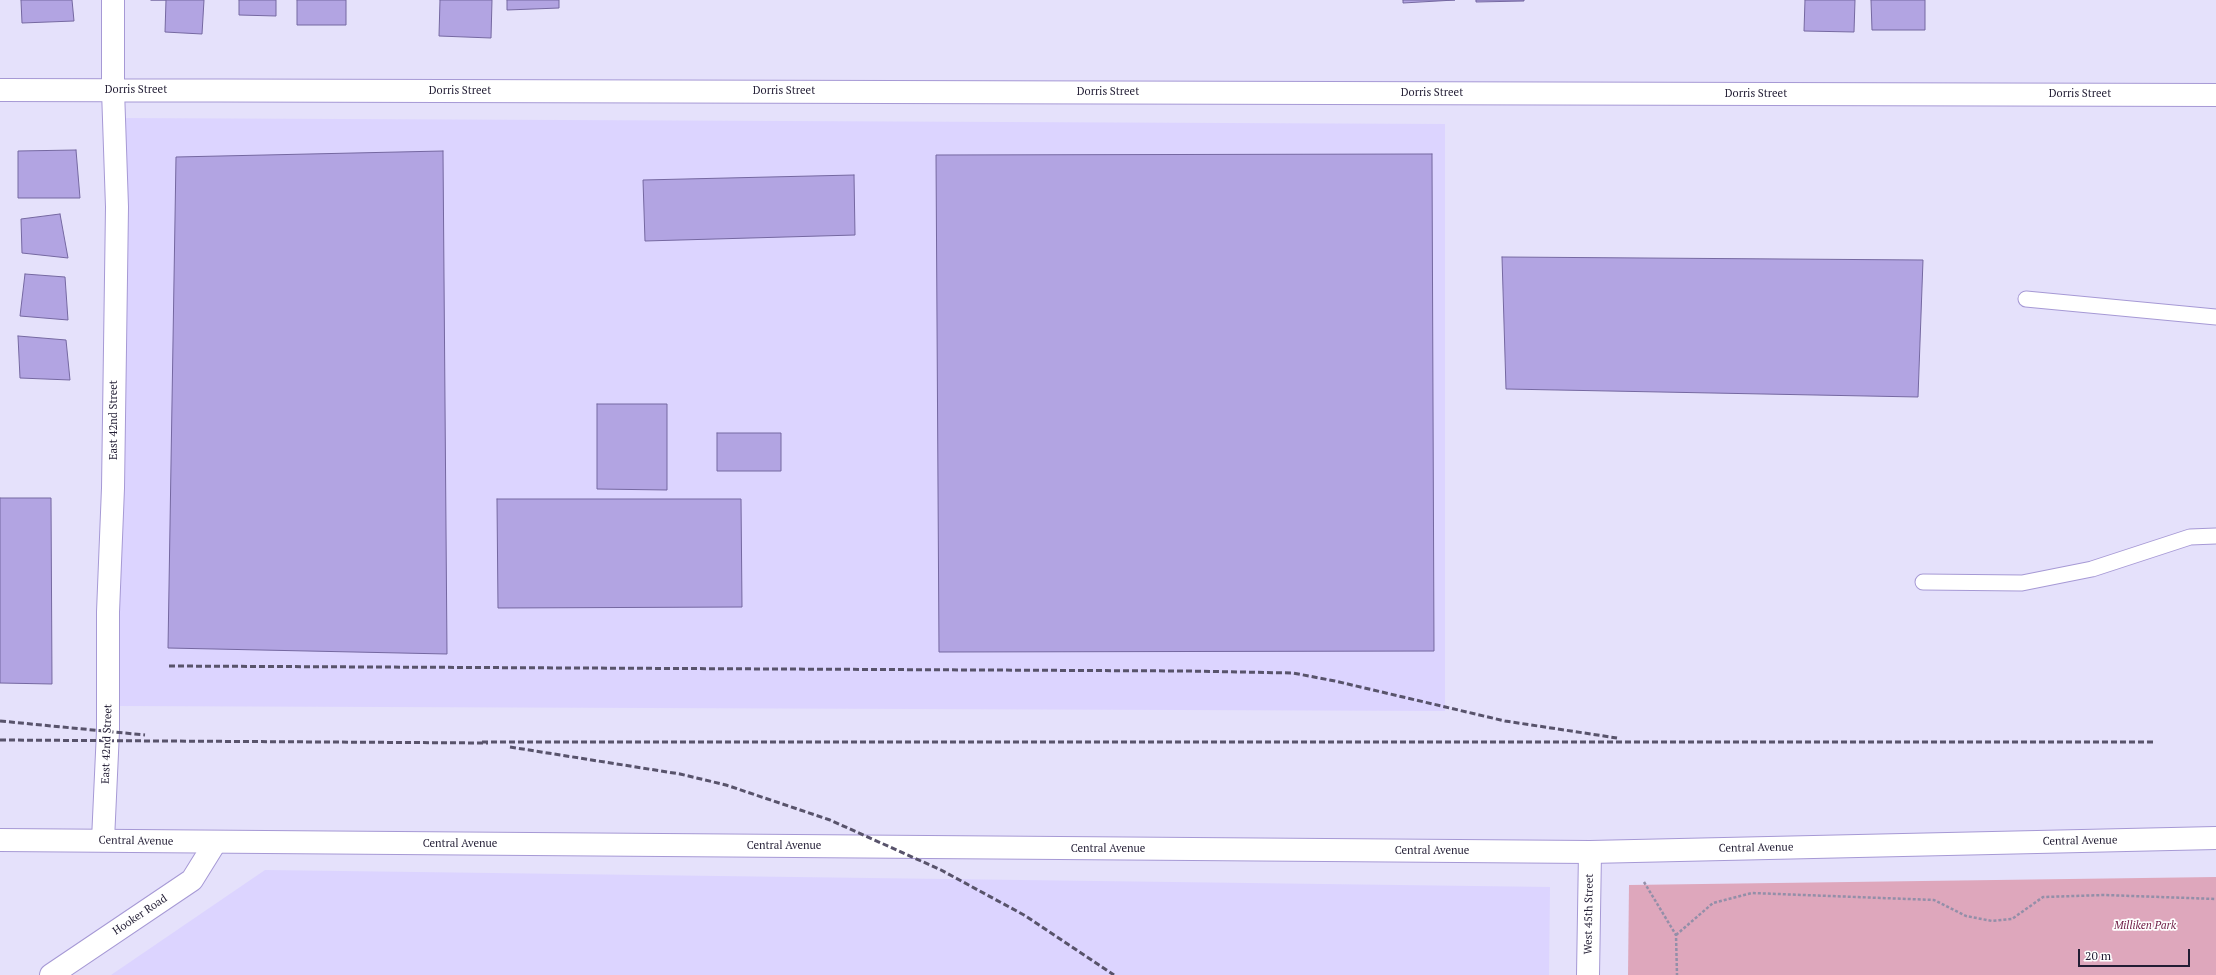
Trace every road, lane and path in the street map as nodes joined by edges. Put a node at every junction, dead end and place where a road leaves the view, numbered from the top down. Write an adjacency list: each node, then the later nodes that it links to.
1 (113, 0): 3 (street, East 42nd Street)
2 (0, 90): 3 (street, Dorris Street)
3 (113, 90): 4 (street, Dorris Street); 11 (street, East 42nd Street)
4 (2216, 95)
5 (2026, 299): 6 (lane)
6 (2216, 317)
7 (2216, 536): 8 (lane)
8 (1923, 582)
9 (2216, 838): 13 (street, Central Avenue)
10 (0, 840): 11 (street, Central Avenue)
11 (103, 840): 12 (street, Central Avenue)
12 (215, 843): 14 (street, Central Avenue); 17 (street, Hooker Road)
13 (1625, 851): 14 (street, Central Avenue); 16 (path)
14 (1590, 852): 18 (street, West 45th Street)
15 (2216, 899): 16 (path)
16 (1676, 935): 19 (path)
17 (51, 975)
18 (1588, 975)
19 (1677, 975)

